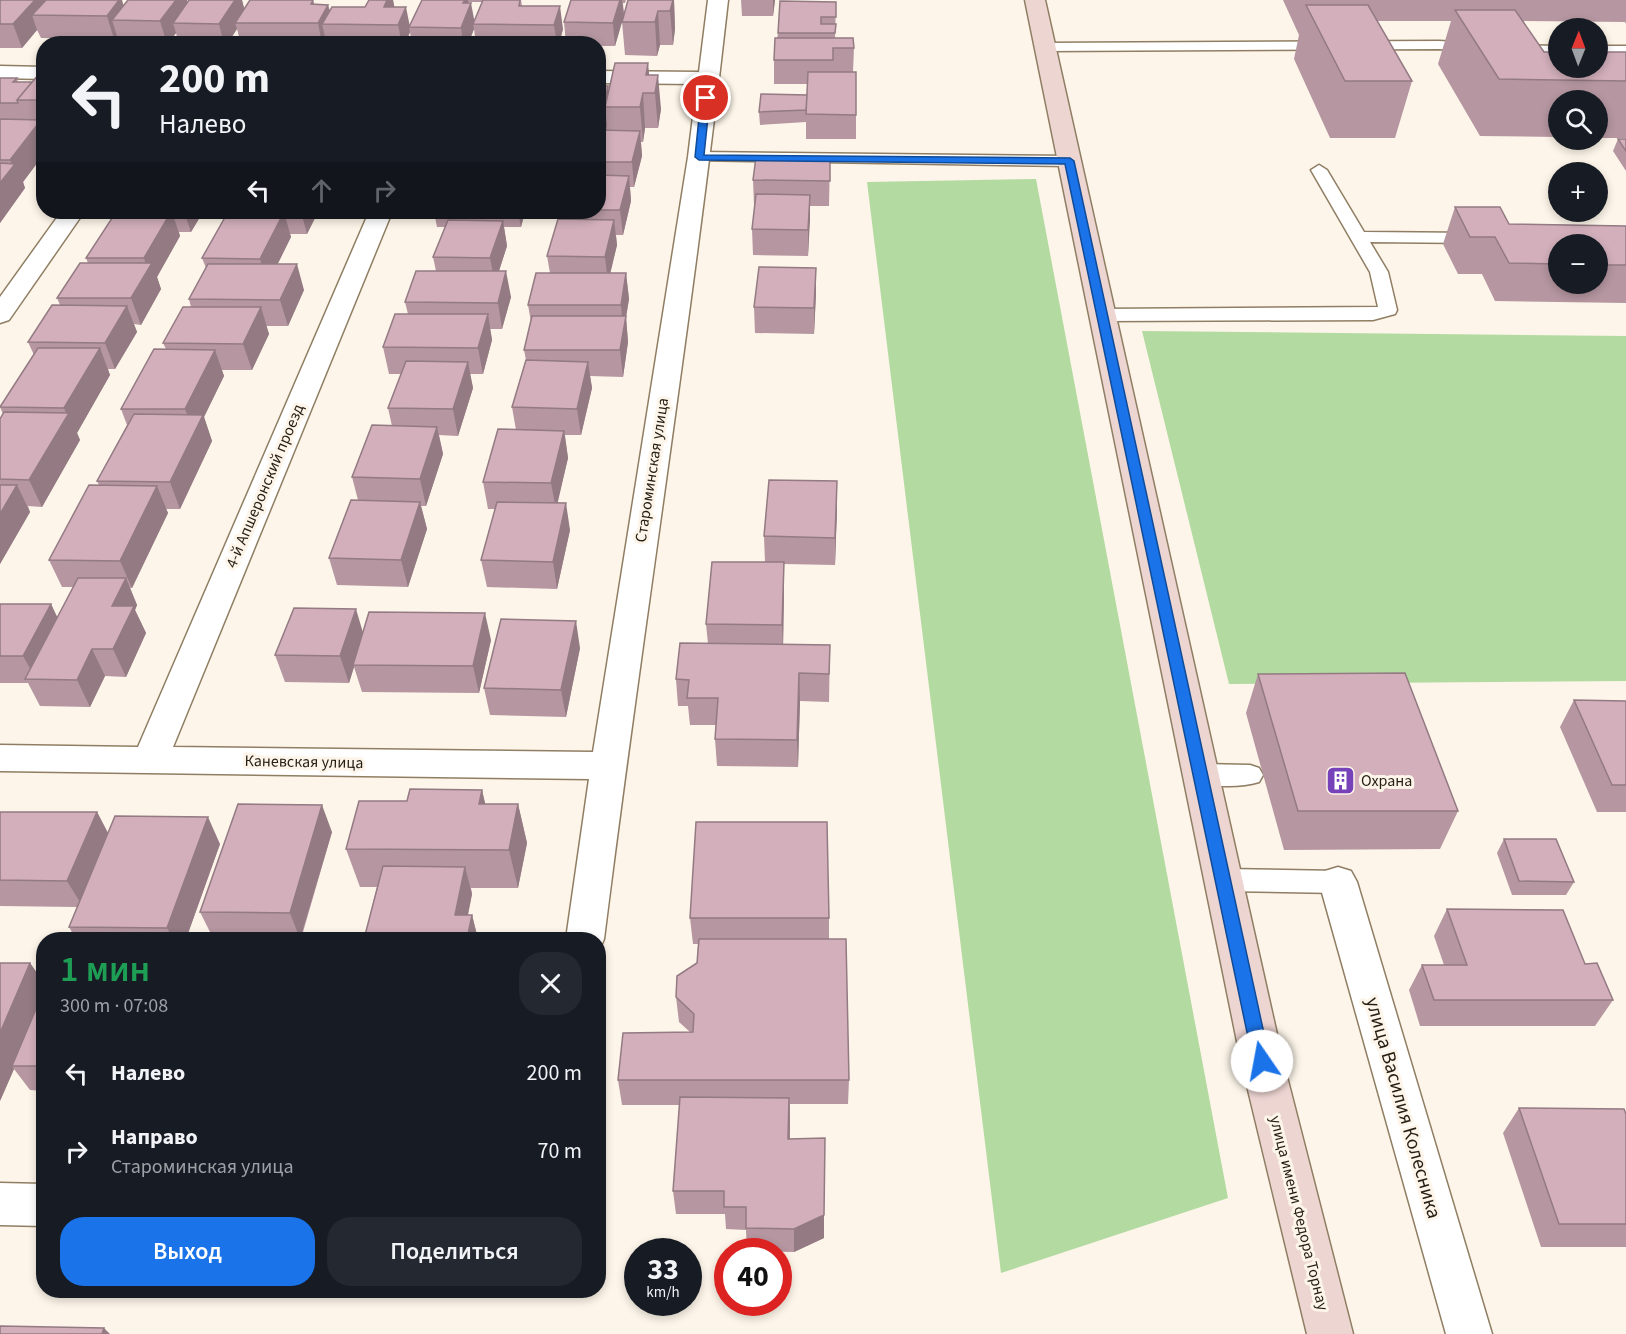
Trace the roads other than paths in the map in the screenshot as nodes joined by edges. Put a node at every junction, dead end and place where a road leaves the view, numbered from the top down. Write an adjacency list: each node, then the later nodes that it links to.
1 (718, 0): 10 (street, Староминская улица)
2 (1035, 0): 3 (street, улица имени Федора Торнау)
3 (1045, 47): 4 (lane); 12 (street, улица имени Федора Торнау)
4 (1548, 50)
5 (1608, 50): 6 (lane)
6 (1626, 50)
7 (0, 72): 8 (street)
8 (36, 73)
9 (606, 77): 10 (street)
10 (708, 78): 11 (street, Староминская улица)
11 (699, 157): 12 (lane); 22 (street, Староминская улица)
12 (1070, 161): 19 (street, улица имени Федора Торнау)
13 (1319, 170): 16 (lane)
14 (67, 219): 18 (street)
15 (377, 219): 21 (street, 4-й Апшеронский проезд)
16 (1358, 237): 17 (lane); 19 (lane)
17 (1498, 238)
18 (0, 315)
19 (1102, 315): 23 (street, улица имени Федора Торнау)
20 (0, 758): 21 (street, Каневская улица)
21 (150, 760): 22 (street, Каневская улица)
22 (608, 766): 27 (street, Староминская улица)
23 (1201, 774): 24 (lane); 25 (street, улица имени Федора Торнау)
24 (1250, 775)
25 (1224, 880): 26 (lane); 30 (street, улица имени Федора Торнау)
26 (1338, 882): 31 (street, улица Василия Колесника)
27 (586, 932)
28 (0, 1204): 29 (street)
29 (36, 1205)
30 (1330, 1334)
31 (1469, 1334)

